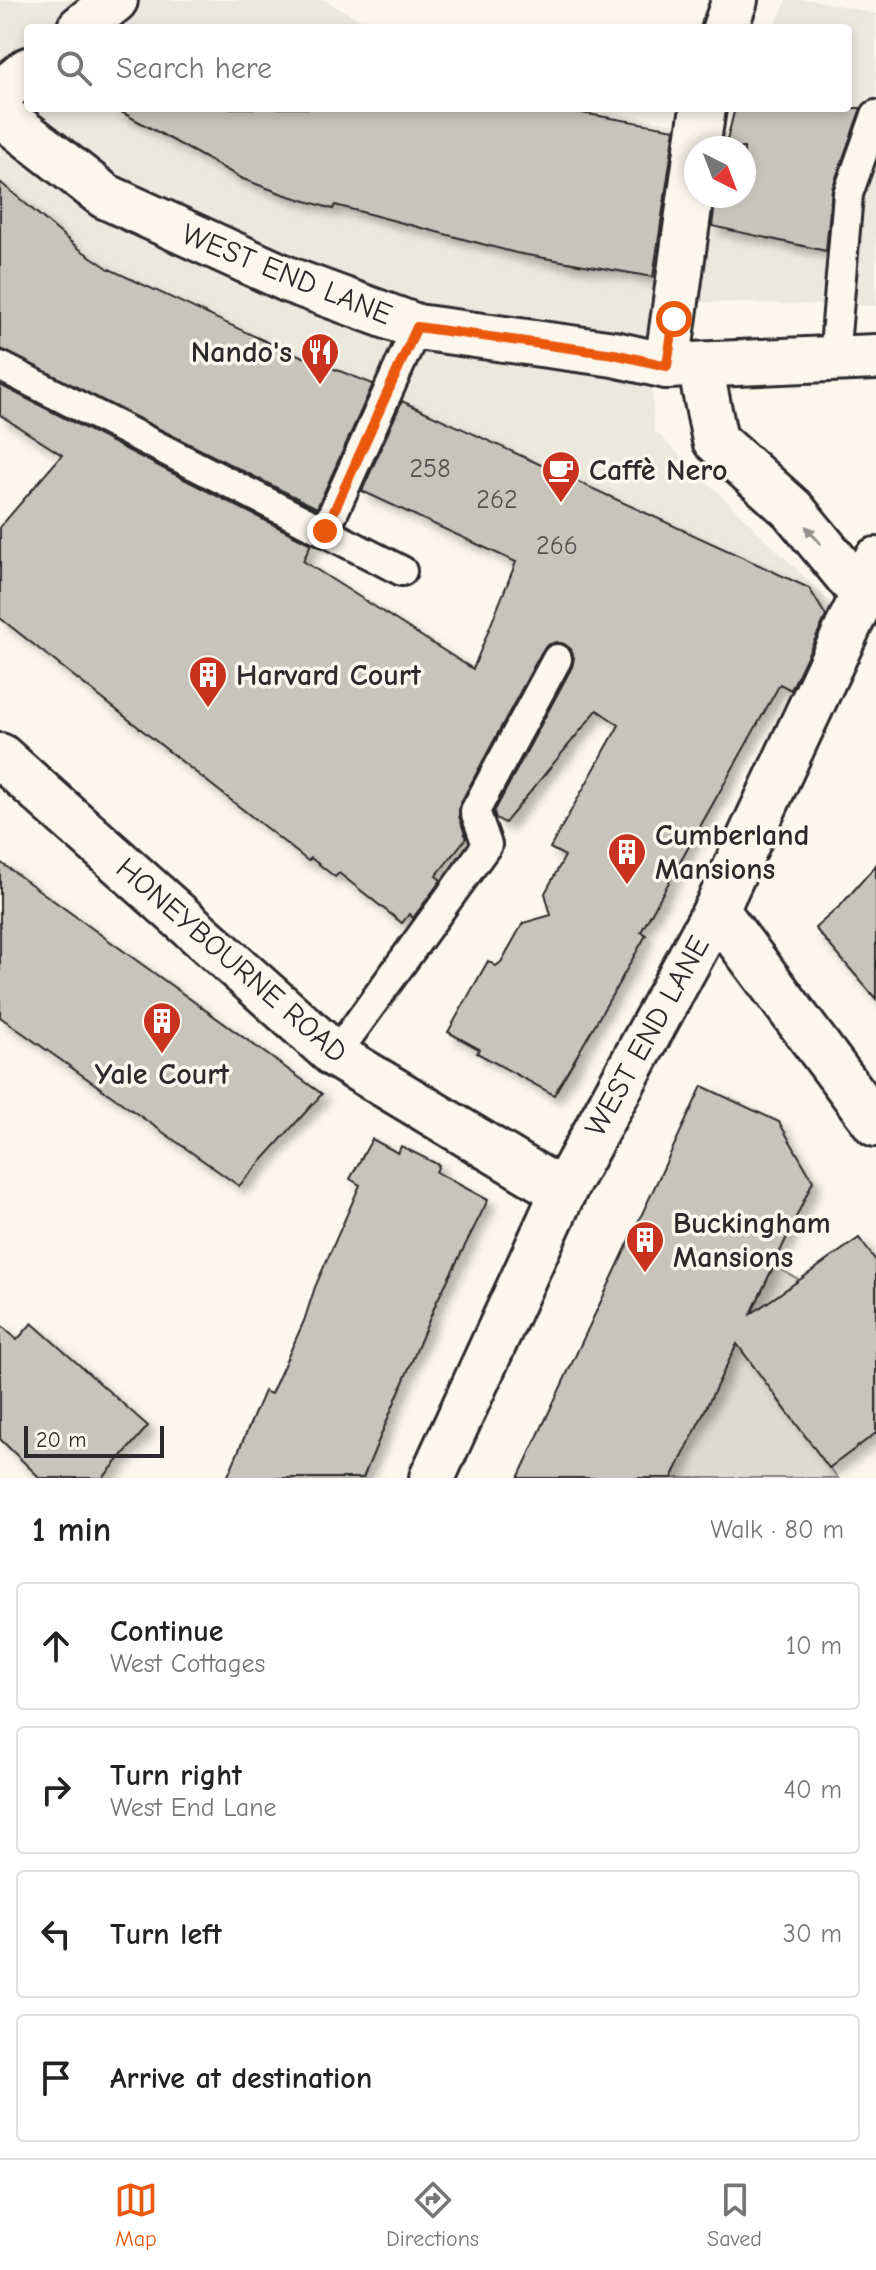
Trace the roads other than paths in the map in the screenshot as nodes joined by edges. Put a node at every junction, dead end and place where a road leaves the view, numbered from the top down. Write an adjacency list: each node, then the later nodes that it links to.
1 (115, 0): 3 (street)
2 (735, 0): 4 (street)
3 (85, 24)
4 (726, 24)
5 (24, 73): 6 (street)
6 (0, 93)
7 (702, 112): 10 (street)
8 (0, 114): 12 (street, WEST END LANE)
9 (876, 115): 13 (lane)
10 (699, 136)
11 (693, 208): 15 (street)
12 (417, 327): 15 (street, WEST END LANE); 16 (lane)
13 (855, 358): 15 (street, WEST END LANE)
14 (0, 366): 16 (lane)
15 (684, 366): 18 (street, WEST END LANE, one-way to 15)
16 (325, 531): 17 (lane)
17 (402, 571)
18 (869, 577): 21 (street, WEST END LANE)
19 (557, 659): 22 (lane)
20 (0, 756): 22 (street, HONEYBOURNE ROAD)
21 (716, 910): 23 (street); 24 (street, WEST END LANE)
22 (335, 1055): 24 (street, HONEYBOURNE ROAD)
23 (876, 1124)
24 (563, 1192): 25 (street, WEST END LANE)
25 (432, 1478)

